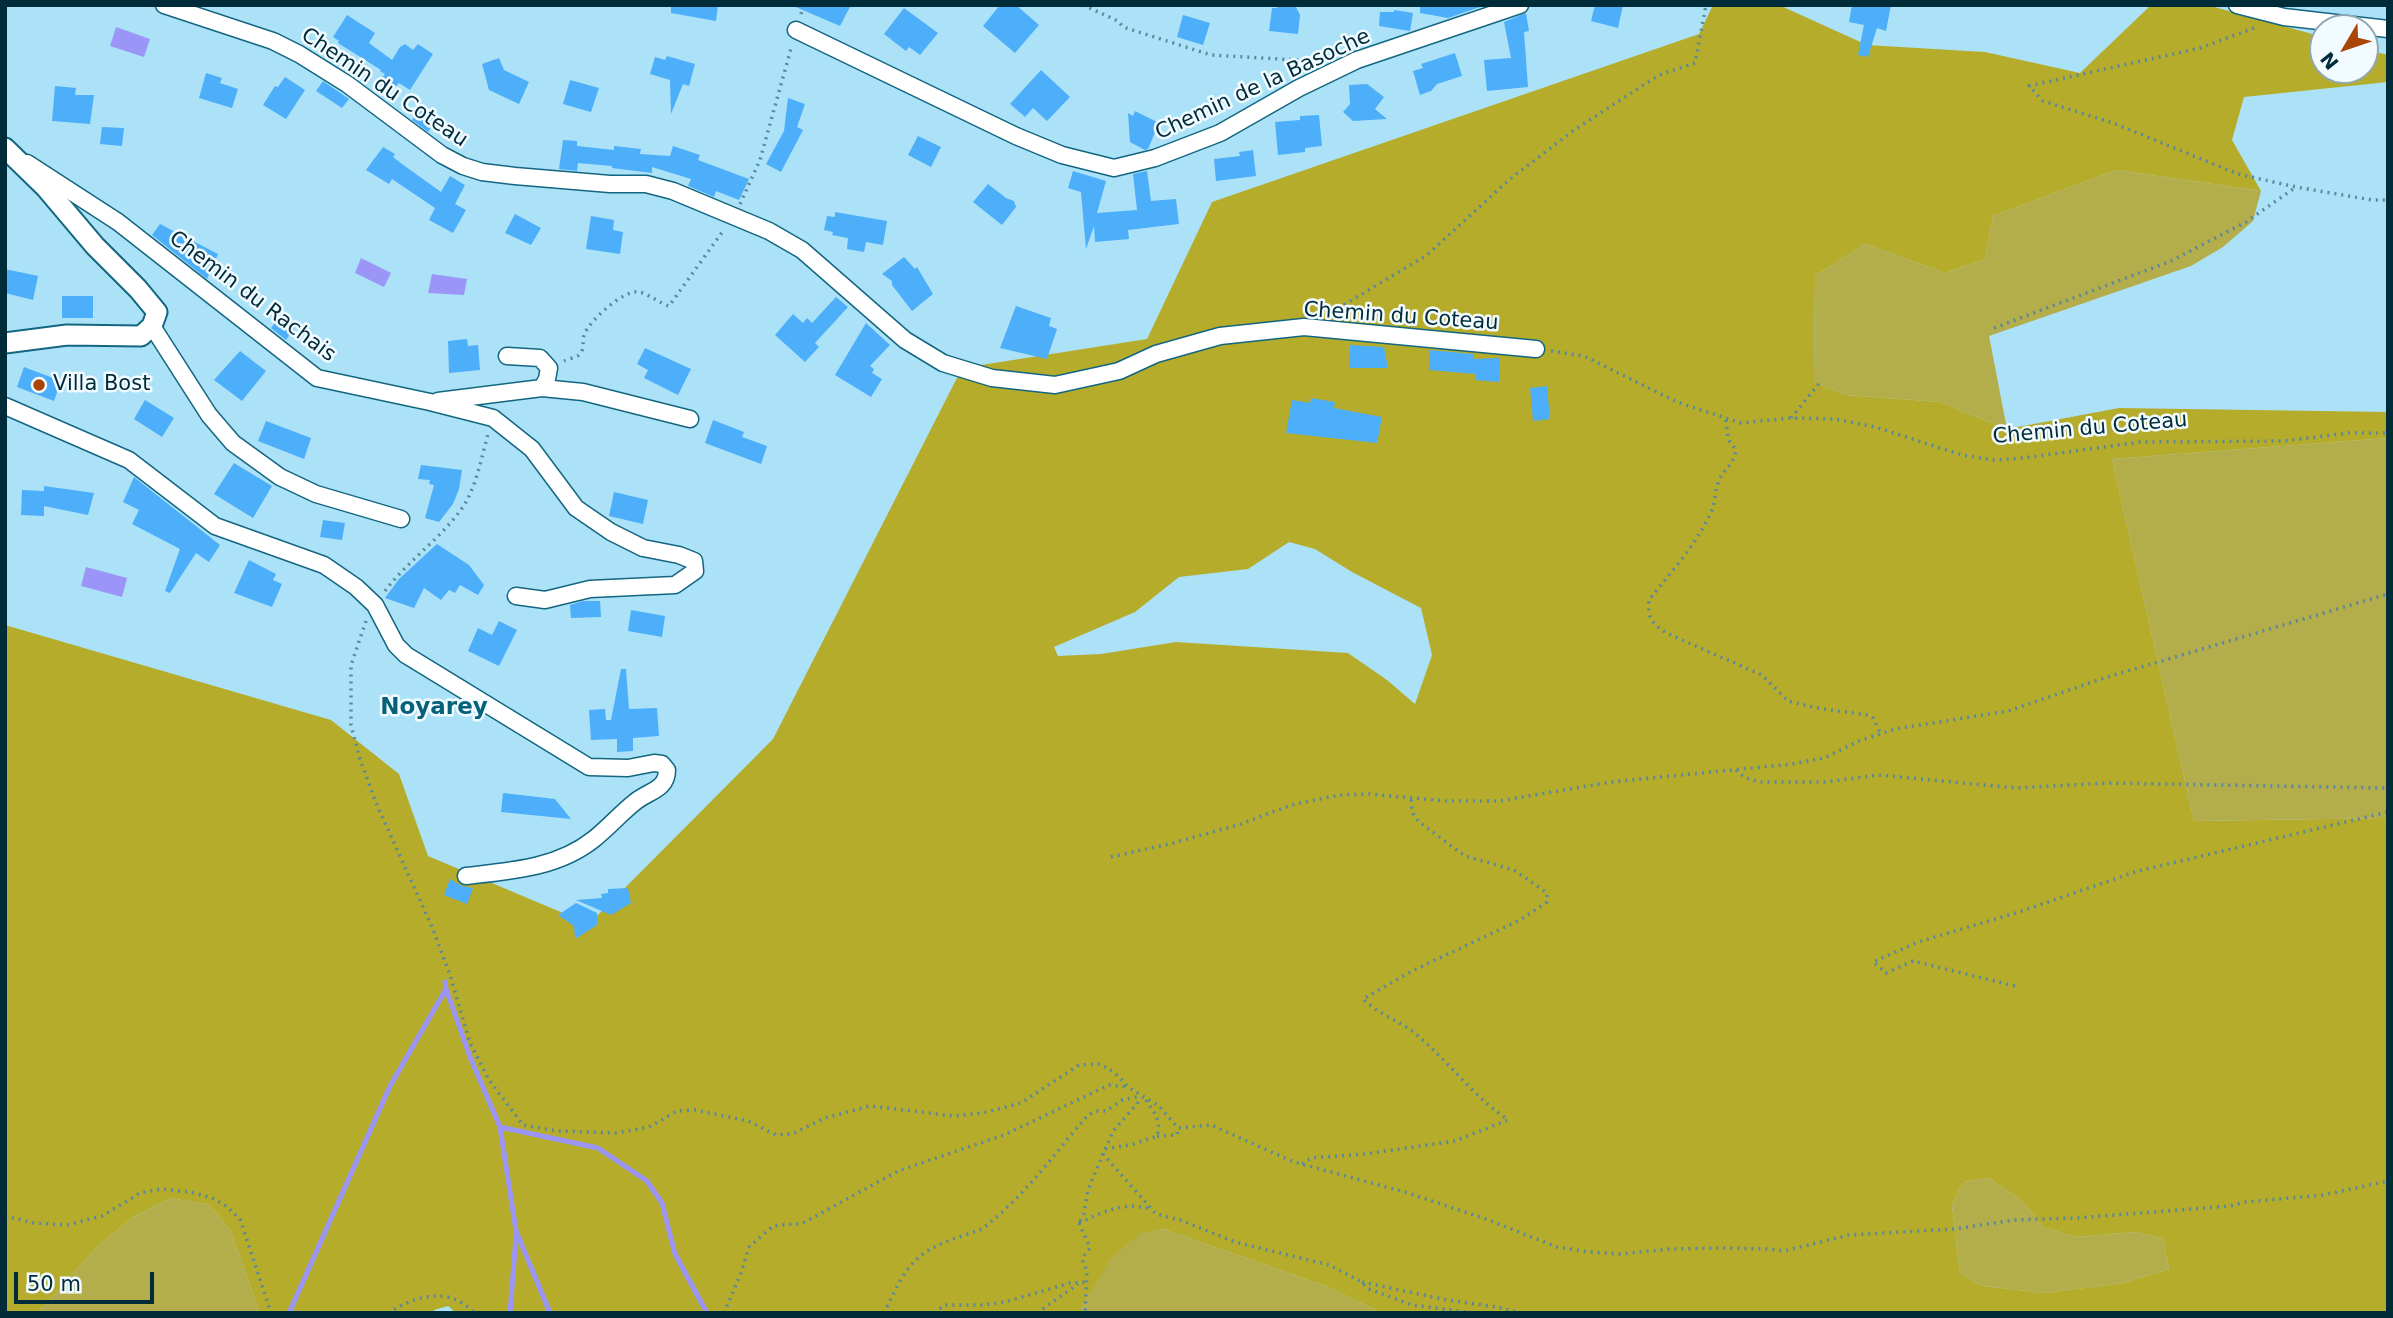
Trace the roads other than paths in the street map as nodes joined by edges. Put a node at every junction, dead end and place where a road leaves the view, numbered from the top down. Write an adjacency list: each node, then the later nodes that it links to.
1 (164, 5): 9 (street, Chemin du Coteau)
2 (1520, 5): 5 (street, Chemin de la Basoche)
3 (2237, 5): 4 (street)
4 (2388, 29)
5 (796, 30)
6 (8, 150): 7 (street); 12 (street, Chemin du Rachais)
7 (152, 326): 8 (street); 15 (street)
8 (5, 343)
9 (1536, 349)
10 (507, 356): 11 (street)
11 (542, 388): 12 (street); 14 (street)
12 (430, 402): 16 (street, Chemin du Rachais)
13 (5, 407): 17 (street)
14 (690, 419)
15 (401, 519)
16 (516, 596)
17 (466, 876)

